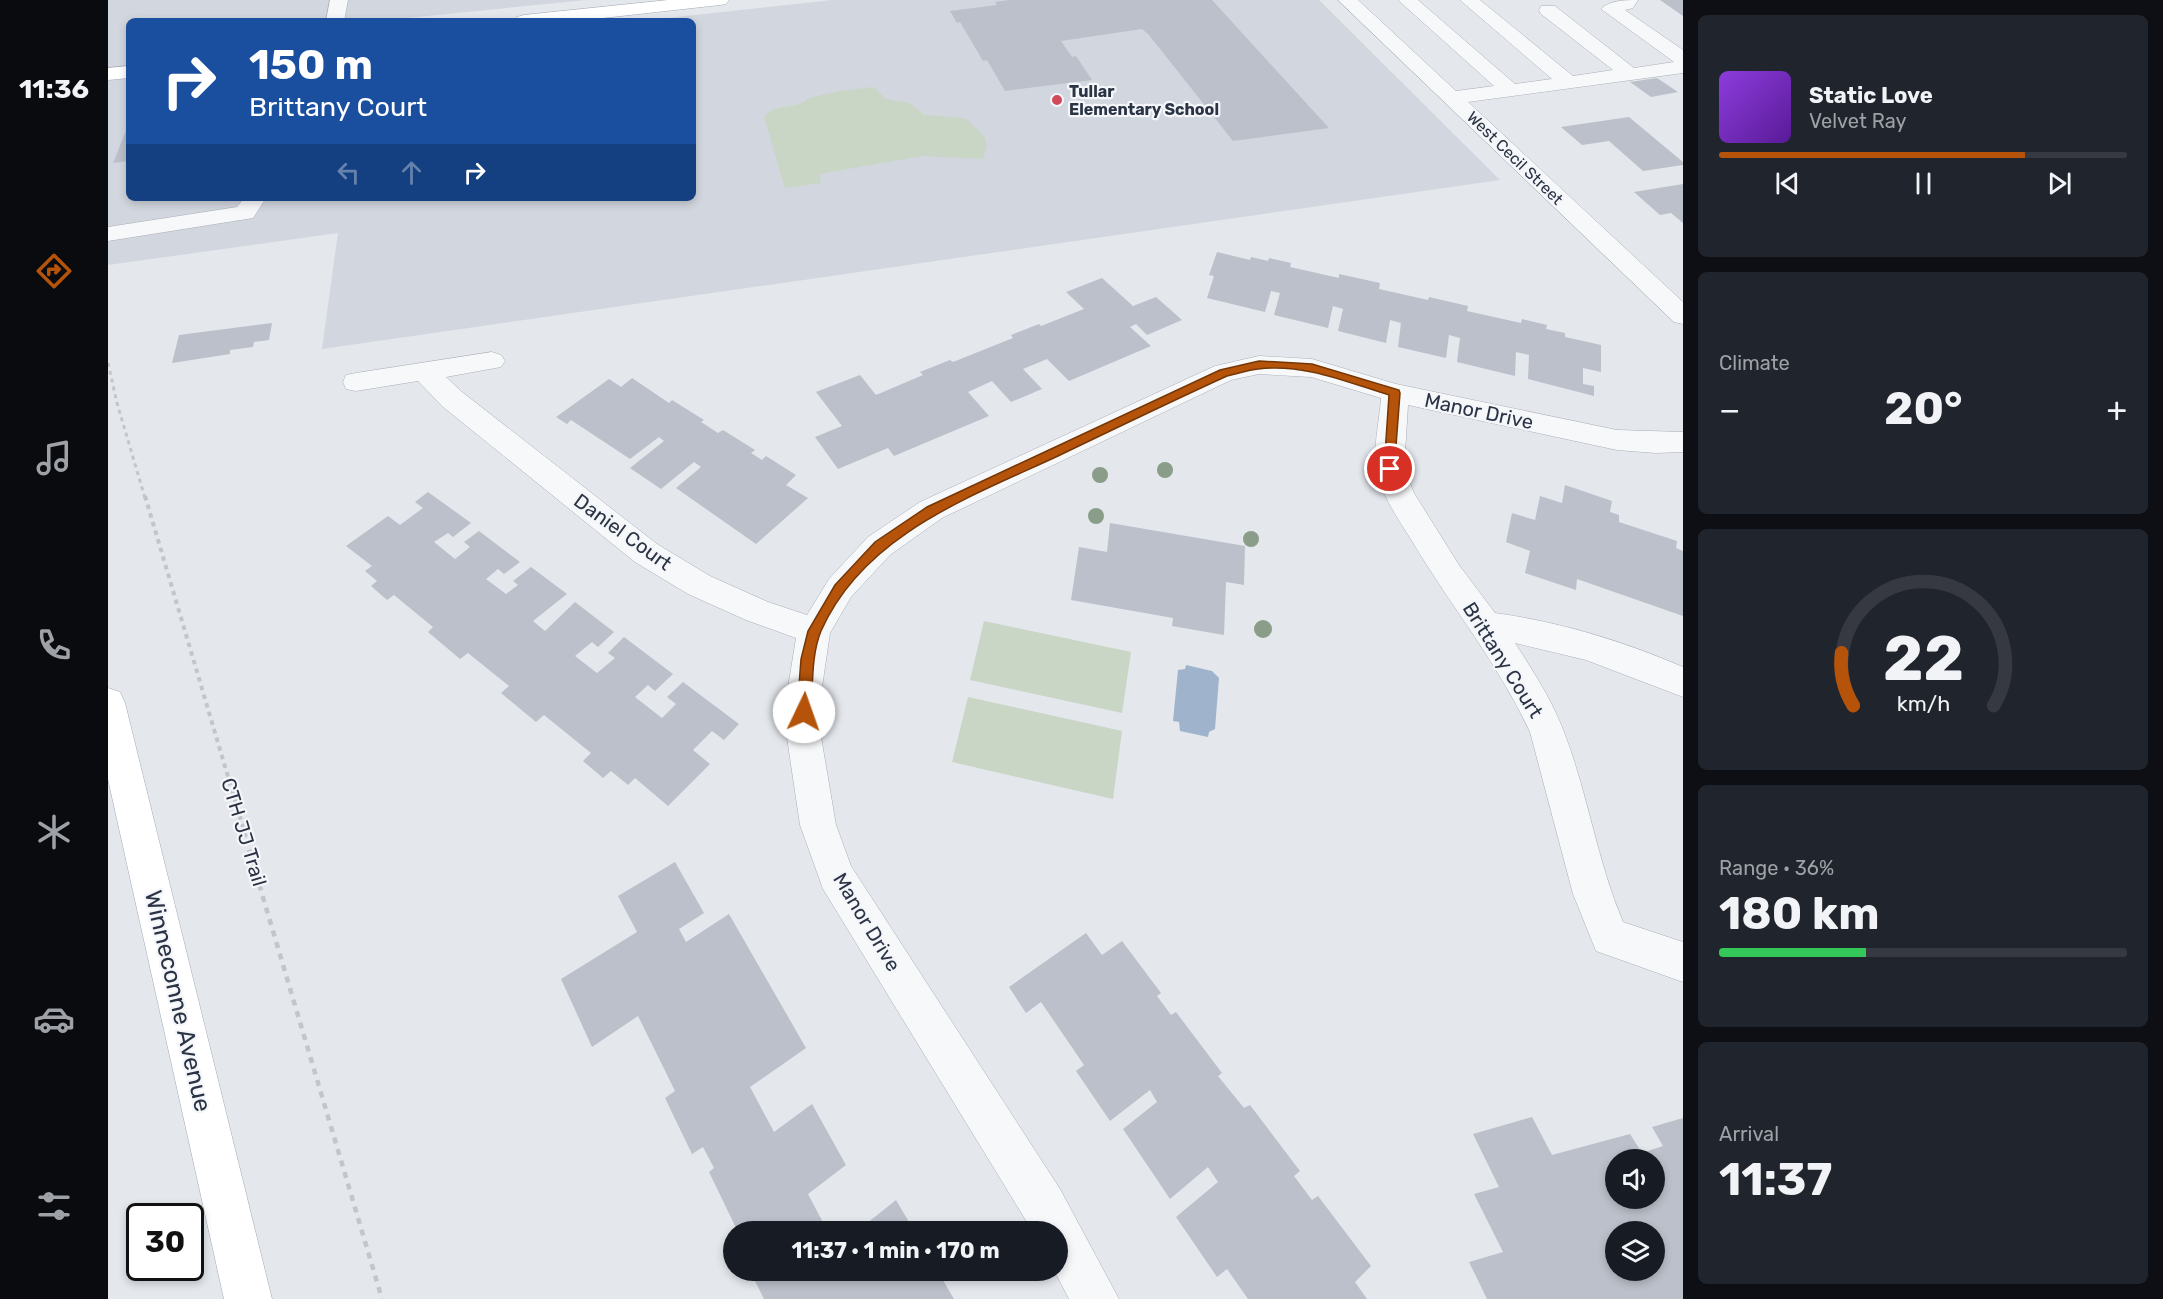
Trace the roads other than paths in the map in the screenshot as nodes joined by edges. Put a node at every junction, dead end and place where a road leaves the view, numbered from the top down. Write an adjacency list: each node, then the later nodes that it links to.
1 (339, 0): 9 (street)
2 (720, 0): 10 (main road)
3 (1347, 0): 20 (street, West Cecil Street)
4 (1407, 0): 19 (street)
5 (1469, 0): 18 (street)
6 (1629, 0): 8 (street)
7 (1542, 5): 8 (street); 17 (street)
8 (1593, 10): 13 (street)
9 (336, 18)
10 (552, 18)
11 (126, 54): 12 (main road)
12 (108, 56)
13 (1683, 61)
14 (1683, 67): 17 (street)
15 (126, 72): 16 (main road)
16 (108, 74)
17 (1629, 74): 18 (street)
18 (1569, 83): 19 (street)
19 (1511, 91): 20 (street)
20 (1453, 98): 23 (street, West Cecil Street)
21 (253, 201): 22 (street)
22 (108, 234)
23 (1683, 316)
24 (492, 362): 25 (street)
25 (424, 371): 26 (street); 30 (street, Daniel Court)
26 (356, 382)
27 (1395, 393): 28 (street, Manor Drive); 29 (street, Brittany Court); 30 (street, Manor Drive)
28 (1683, 442)
29 (1486, 625): 31 (street); 33 (street, Brittany Court)
30 (814, 631): 35 (street, Manor Drive)
31 (1683, 682)
32 (108, 704): 34 (main road, Winneconne Avenue)
33 (1683, 962)
34 (248, 1299)
35 (1095, 1299)

